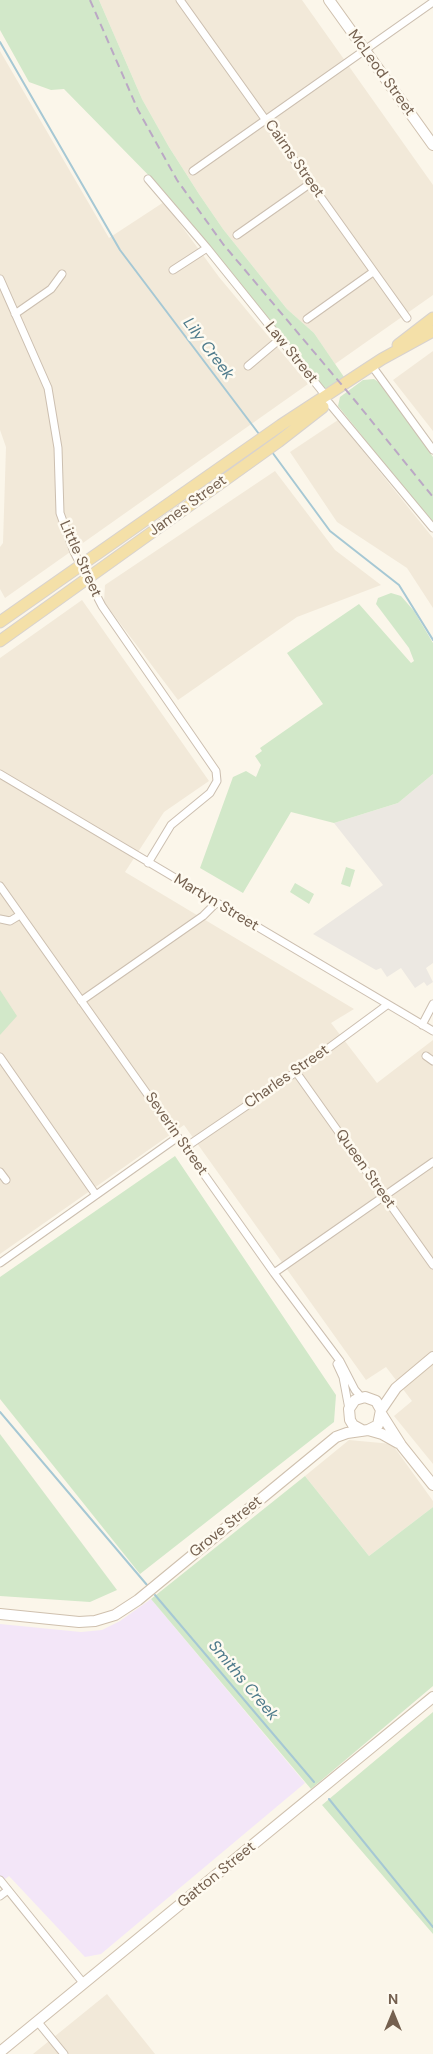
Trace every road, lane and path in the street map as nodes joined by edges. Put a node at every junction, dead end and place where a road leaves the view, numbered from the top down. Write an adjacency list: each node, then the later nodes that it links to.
1 (180, 0): 5 (street, Cairns Street)
2 (329, 0): 4 (street, McLeod Street)
3 (432, 1): 4 (street)
4 (364, 50): 5 (street); 6 (street, McLeod Street)
5 (266, 119): 7 (street); 9 (street, Cairns Street)
6 (433, 145)
7 (193, 171)
8 (148, 179): 11 (street, Law Street)
9 (311, 183): 10 (street); 13 (street, Cairns Street)
10 (237, 234)
11 (207, 248): 12 (street); 21 (street, Law Street)
12 (173, 270)
13 (373, 272): 17 (street, Cairns Street); 19 (street)
14 (62, 274): 16 (street)
15 (0, 279): 16 (street, Little Street)
16 (15, 314): 29 (street, Little Street)
17 (407, 318)
18 (433, 318): 22 (main road, James Street)
19 (307, 319)
20 (433, 331): 22 (main road, James Street)
21 (280, 339): 23 (street); 25 (street, Law Street)
22 (382, 359): 24 (main road, James Street)
23 (248, 366)
24 (372, 366): 25 (main road, James Street); 27 (street)
25 (327, 399): 26 (main road, James Street); 26 (main road, James Street); 28 (street, Law Street)
26 (262, 446): 29 (main road, James Street); 30 (main road, James Street)
27 (433, 450)
28 (433, 528)
29 (82, 567): 30 (street, Little Street); 31 (main road, James Street)
30 (87, 580): 32 (main road, James Street); 34 (street, Little Street)
31 (0, 622)
32 (0, 641)
33 (0, 774): 34 (street, Martyn Street)
34 (148, 863): 36 (street, Martyn Street)
35 (0, 886): 37 (street, Severin Street)
36 (216, 904): 39 (street); 41 (street, Martyn Street)
37 (20, 915): 38 (street); 39 (street, Severin Street)
38 (0, 919)
39 (81, 1001): 46 (street, Severin Street)
40 (433, 1004): 42 (street)
41 (387, 1005): 42 (street, Martyn Street); 45 (street, Charles Street)
42 (422, 1025): 43 (street, Martyn Street)
43 (433, 1031)
44 (0, 1057): 51 (street)
45 (296, 1072): 47 (street, Charles Street); 52 (street, Queen Street)
46 (178, 1137): 47 (street, Severin Street); 51 (street)
47 (186, 1147): 55 (street, Severin Street)
48 (433, 1162): 52 (street)
49 (0, 1172): 50 (street)
50 (6, 1180)
51 (96, 1195): 53 (street)
52 (384, 1196): 54 (street, Queen Street); 55 (street)
53 (0, 1263)
54 (433, 1265)
55 (274, 1273): 56 (street, Severin Street)
56 (332, 1353): 59 (street, Severin Street); 60 (street, Severin Street)
57 (433, 1357): 58 (street)
58 (396, 1388): 59 (street); 61 (street)
59 (365, 1398): 60 (street); 61 (street)
60 (349, 1412): 62 (street); 63 (street, Grove Street)
61 (382, 1412): 62 (street); 64 (street)
62 (365, 1430): 63 (street, Grove Street); 64 (street)
63 (336, 1437): 66 (street, Grove Street)
64 (401, 1445): 65 (street)
65 (433, 1485)
66 (0, 1614)
67 (433, 1697): 71 (street, Gatton Street)
68 (0, 1880): 69 (street)
69 (8, 1890): 70 (street); 71 (street)
70 (0, 1896)
71 (84, 1984): 72 (street, Gatton Street)
72 (38, 2022): 73 (street, Gatton Street); 74 (street)
73 (0, 2052)
74 (64, 2054)

